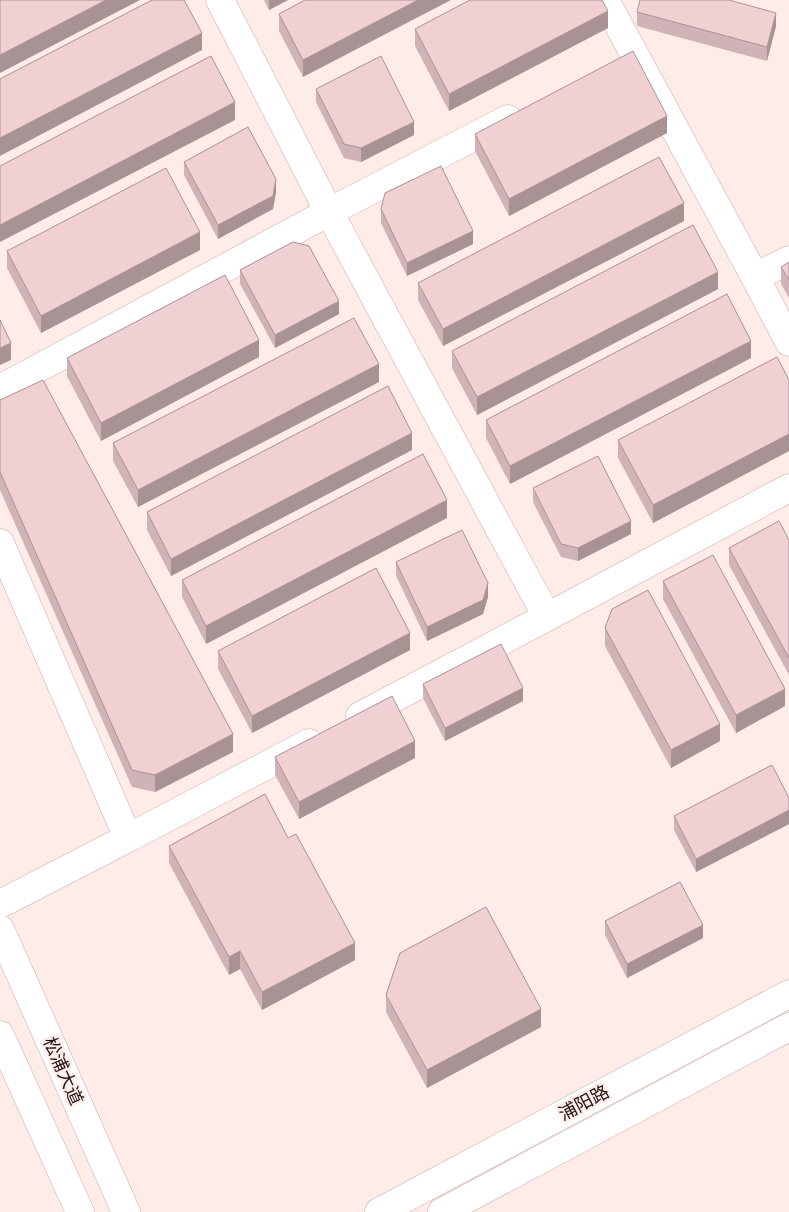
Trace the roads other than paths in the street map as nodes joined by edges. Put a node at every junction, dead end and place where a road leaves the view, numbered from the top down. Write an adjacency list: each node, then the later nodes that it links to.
1 (220, 0): 6 (main road)
2 (605, 0): 3 (main road)
3 (634, 53): 4 (main road); 8 (main road)
4 (608, 66)
5 (529, 108): 6 (main road)
6 (329, 212): 10 (main road); 13 (main road)
7 (789, 260): 8 (main road)
8 (755, 277): 9 (main road)
9 (789, 342)
10 (0, 389)
11 (789, 488): 13 (main road)
12 (0, 543): 14 (main road)
13 (547, 617): 14 (main road)
14 (128, 838): 15 (main road)
15 (0, 904)
16 (0, 929): 21 (main road, 松浦大道)
17 (789, 994): 22 (main road, 浦阳路)
18 (789, 1027): 23 (main road, 浦阳路)
19 (0, 1035): 20 (main road)
20 (80, 1212)
21 (126, 1212)
22 (379, 1212)
23 (442, 1212)

